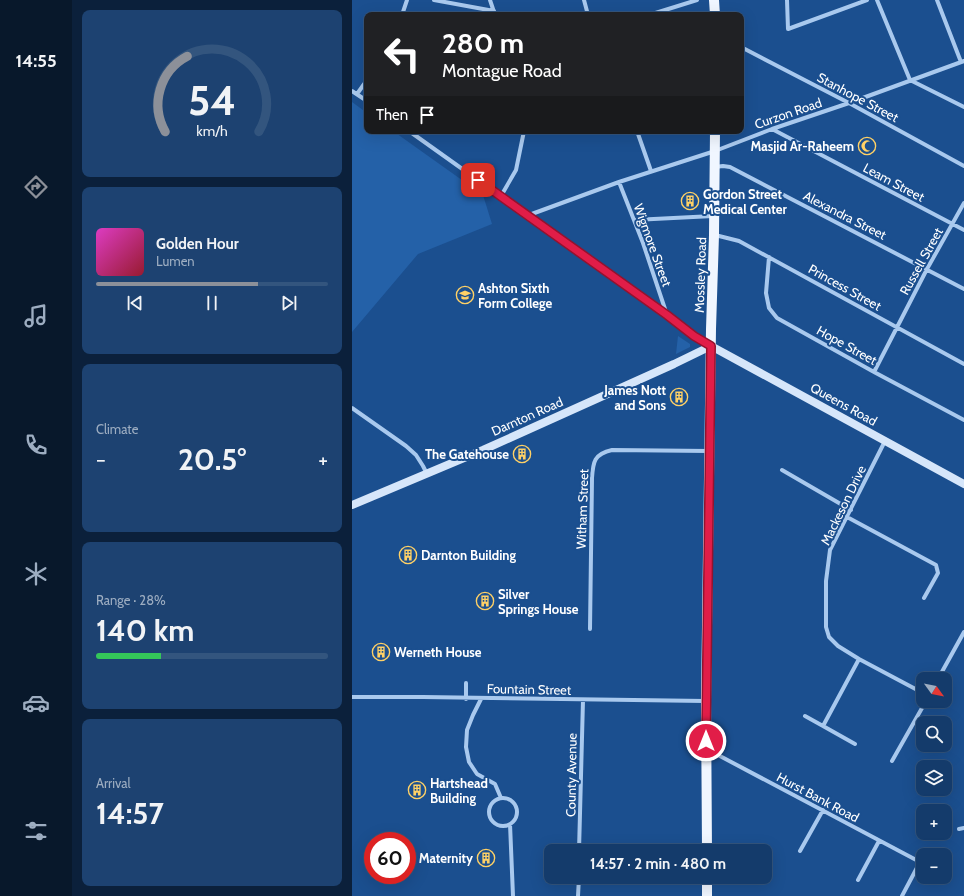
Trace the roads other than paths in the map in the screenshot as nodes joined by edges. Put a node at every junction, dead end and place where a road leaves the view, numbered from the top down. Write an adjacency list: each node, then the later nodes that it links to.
1 (407, 0): 11 (street)
2 (434, 0): 12 (street)
3 (490, 0): 13 (street)
4 (584, 0): 14 (street)
5 (697, 0): 15 (street)
6 (714, 0): 16 (main road)
7 (787, 0): 8 (street)
8 (867, 0)
9 (877, 0): 19 (street)
10 (937, 0): 18 (street)
11 (403, 12)
12 (490, 12)
13 (495, 12)
14 (587, 12)
15 (659, 12)
16 (714, 12)
17 (744, 49): 24 (street, Stanhope Street)
18 (962, 61): 19 (street, Curzon Road)
19 (910, 80): 24 (street, Curzon Road); 25 (street)
20 (364, 84): 22 (street)
21 (352, 91): 22 (street)
22 (356, 94): 23 (street)
23 (364, 99)
24 (849, 103): 26 (street, Curzon Road); 32 (street, Stanhope Street)
25 (964, 107)
26 (772, 129): 31 (street, Curzon Road); 41 (street, Leam Street)
27 (413, 134): 36 (street)
28 (523, 134): 36 (street)
29 (638, 134): 34 (street)
30 (715, 134): 31 (main road, Mossley Road)
31 (715, 151): 33 (main road, Mossley Road); 34 (street, Curzon Road)
32 (964, 166)
33 (715, 167): 39 (main road, Mossley Road); 45 (street, Alexandra Street)
34 (651, 171): 35 (street, Curzon Road)
35 (619, 182): 38 (street, Curzon Road); 40 (street, Wigmore Street)
36 (501, 196): 38 (street)
37 (964, 202): 41 (street, Russell Street)
38 (528, 215): 47 (street)
39 (714, 216): 40 (street); 43 (main road, Mossley Road)
40 (634, 220): 47 (street, Wigmore Street)
41 (953, 224): 42 (street, Leam Street); 45 (street, Russell Street)
42 (964, 230)
43 (714, 235): 44 (street, Princess Street); 49 (main road, Mossley Road)
44 (769, 257): 48 (street, Princess Street); 51 (street, Hope Street)
45 (927, 269): 46 (street, Alexandra Street); 48 (street, Russell Street)
46 (964, 289)
47 (667, 315): 49 (street)
48 (897, 327): 50 (street, Princess Street); 51 (street, Russell Street)
49 (711, 346): 54 (street, Queens Road); 55 (main road, Mossley Road); 57 (street, Darnton Road)
50 (964, 364)
51 (874, 372): 53 (street, Hope Street)
52 (352, 408): 57 (street)
53 (964, 420)
54 (886, 441): 58 (street, Queens Road); 60 (street, Mackeson Drive)
55 (710, 451): 63 (street, Witham Street); 73 (main road, Mossley Road)
56 (782, 470): 60 (street)
57 (427, 474): 59 (street, Darnton Road)
58 (964, 484)
59 (352, 506)
60 (851, 510): 61 (street, Mackeson Drive)
61 (847, 516): 62 (street); 65 (street, Mackeson Drive)
62 (924, 598)
63 (590, 629)
64 (964, 632): 66 (street)
65 (859, 660): 68 (street, Mackeson Drive); 76 (street)
66 (942, 672)
67 (466, 683): 70 (street)
68 (916, 689)
69 (352, 697): 70 (street, Fountain Street)
70 (466, 699): 71 (street, Fountain Street)
71 (481, 699): 72 (street, Fountain Street); 80 (street)
72 (583, 700): 73 (street, Fountain Street); 84 (street, County Avenue)
73 (706, 701): 78 (main road, Mossley Road)
74 (922, 708): 79 (street)
75 (805, 716): 76 (street)
76 (823, 726): 77 (street)
77 (855, 744)
78 (706, 755): 81 (street, Hurst Bank Road); 85 (main road, Mossley Road)
79 (892, 761)
80 (501, 798): 82 (street); 82 (street)
81 (823, 810): 83 (street, Hurst Bank Road); 86 (street)
82 (510, 824): 90 (street)
83 (879, 841): 87 (street); 93 (street, Hurst Bank Road)
84 (579, 844)
85 (707, 844)
86 (800, 851)
87 (858, 880)
88 (579, 884): 91 (street)
89 (707, 884): 92 (main road)
90 (513, 896)
91 (578, 896)
92 (707, 896)
93 (902, 896)

